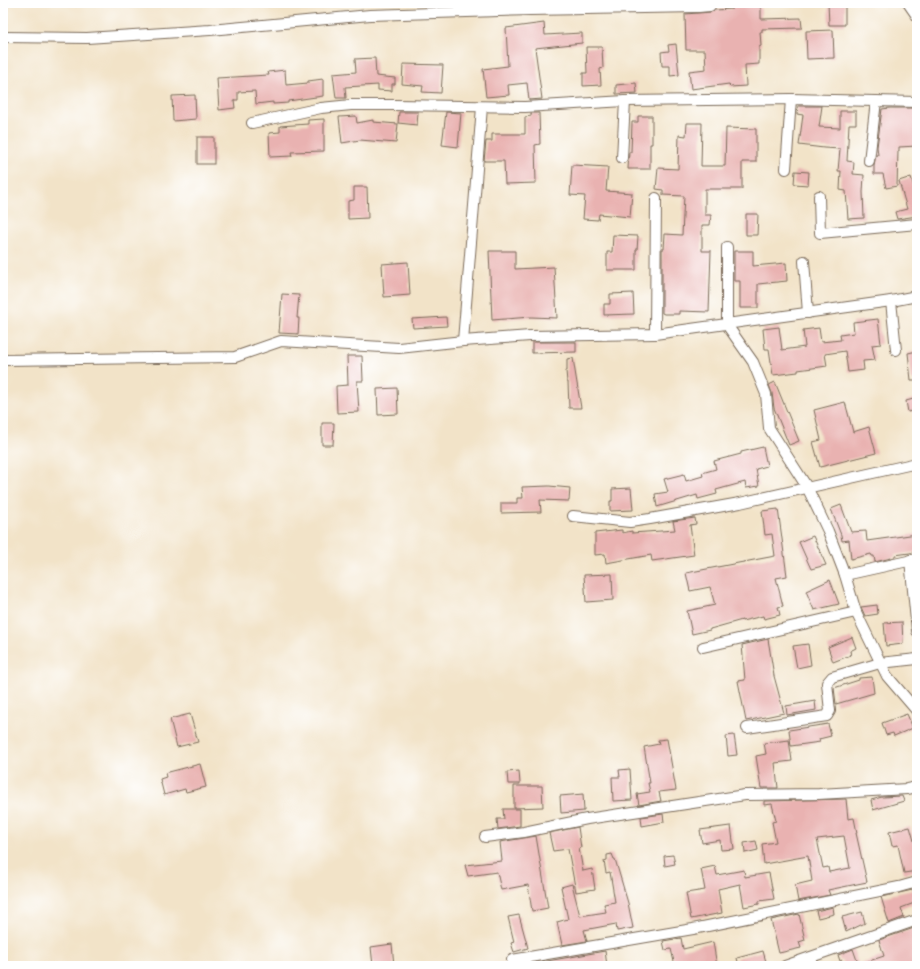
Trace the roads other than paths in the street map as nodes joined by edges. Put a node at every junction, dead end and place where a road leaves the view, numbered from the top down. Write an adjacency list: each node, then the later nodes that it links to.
1 (712, 3): 3 (street)
2 (908, 3): 4 (street)
3 (560, 6): 5 (street)
4 (917, 16)
5 (3, 37)
6 (791, 99): 7 (street); 8 (street); 14 (street)
7 (625, 101): 10 (street); 12 (street)
8 (876, 101): 9 (street); 13 (street)
9 (917, 102)
10 (482, 107): 11 (street); 25 (street)
11 (252, 123)
12 (622, 158)
13 (869, 161)
14 (786, 169)
15 (819, 196): 17 (street)
16 (656, 198): 24 (street)
17 (917, 224)
18 (727, 247): 23 (street)
19 (804, 261): 22 (street)
20 (917, 296): 21 (street)
21 (891, 301): 22 (street); 26 (street)
22 (808, 313): 23 (street)
23 (727, 325): 24 (street); 29 (street)
24 (655, 334): 25 (street)
25 (463, 341): 27 (street)
26 (896, 350)
27 (3, 360)
28 (917, 463): 29 (street)
29 (807, 487): 30 (street); 32 (street)
30 (573, 516)
31 (914, 559): 32 (street); 34 (street)
32 (845, 575): 33 (street)
33 (856, 612): 35 (street); 37 (street)
34 (917, 631)
35 (703, 647)
36 (917, 659): 37 (street)
37 (880, 663): 38 (street); 39 (street)
38 (917, 711)
39 (747, 728)
40 (917, 787): 41 (street)
41 (485, 837)
42 (917, 882): 44 (street)
43 (917, 920): 45 (street)
44 (512, 960)
45 (785, 966)

